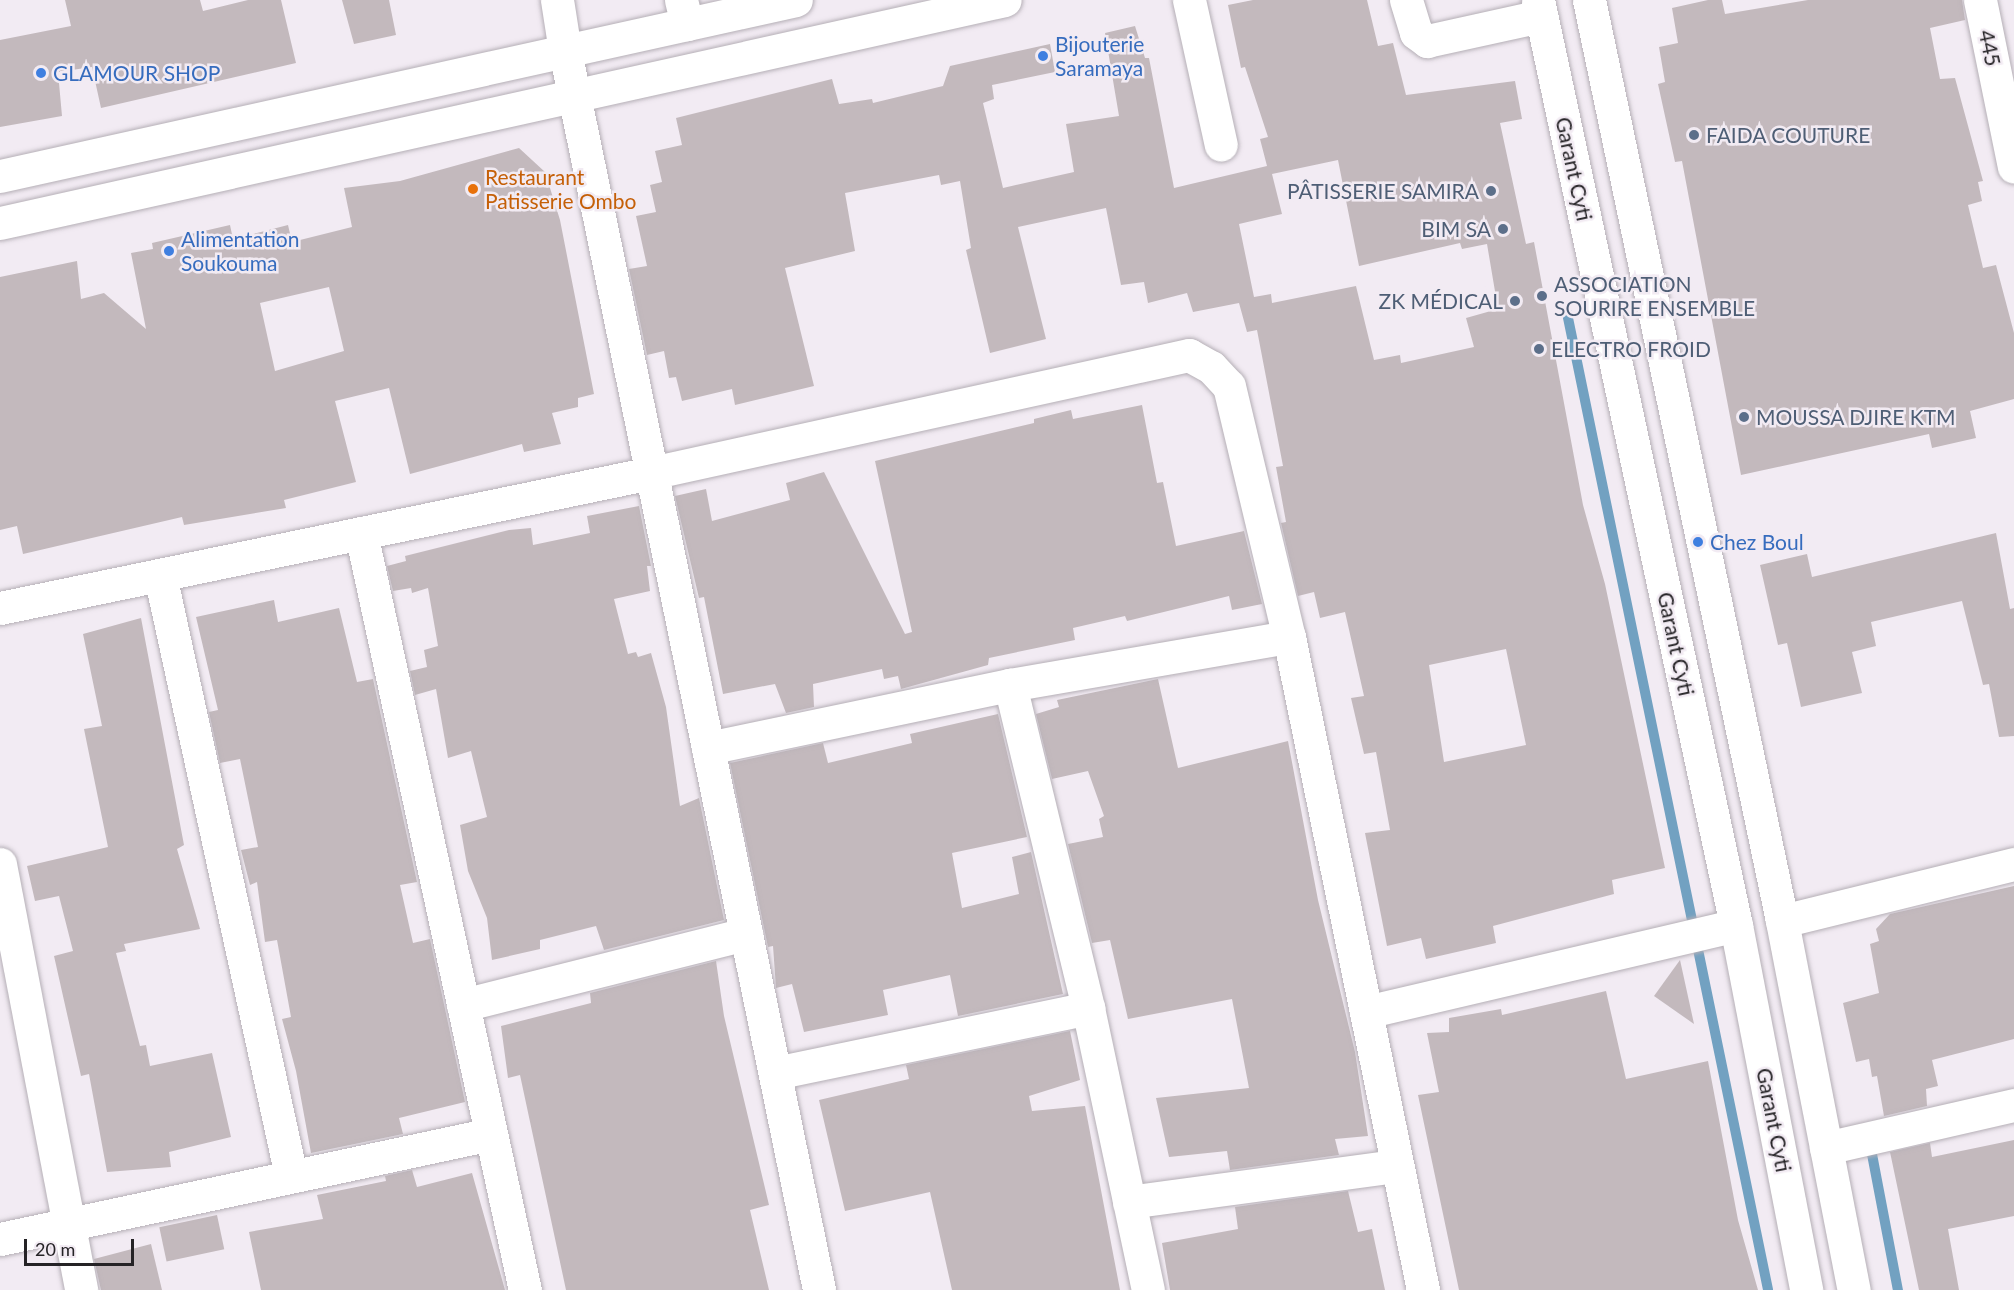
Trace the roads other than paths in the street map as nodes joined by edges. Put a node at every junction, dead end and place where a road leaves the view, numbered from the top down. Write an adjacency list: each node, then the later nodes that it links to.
1 (557, 0): 10 (street)
2 (796, 0): 9 (street)
3 (1005, 0): 11 (street)
4 (1189, 0): 12 (street)
5 (1406, 0): 8 (street)
6 (1589, 0): 25 (street)
7 (1980, 0): 13 (street, 445)
8 (1540, 8): 26 (street, Garant Cyti)
9 (684, 12): 10 (street)
10 (565, 51): 11 (street); 14 (street)
11 (574, 96): 15 (street); 16 (street)
12 (1221, 145)
13 (2014, 165)
14 (0, 176)
15 (0, 223)
16 (651, 473): 17 (street); 20 (street); 22 (street)
17 (361, 533): 18 (street); 28 (street)
18 (160, 575): 19 (street); 36 (street)
19 (0, 608)
20 (1289, 637): 21 (street); 30 (street)
21 (1010, 685): 22 (street); 29 (street)
22 (708, 748): 27 (street)
23 (0, 864): 38 (street)
24 (2014, 864): 25 (street)
25 (1782, 921): 34 (street)
26 (1736, 925): 30 (street); 45 (street, Garant Cyti)
27 (746, 934): 28 (street); 31 (street)
28 (463, 1005): 33 (street)
29 (1088, 1008): 31 (street); 37 (street)
30 (1366, 1012): 35 (street)
31 (775, 1073): 42 (street)
32 (2014, 1105): 34 (street)
33 (491, 1134): 36 (street); 41 (street)
34 (1826, 1148): 46 (street)
35 (1397, 1166): 37 (street); 44 (street)
36 (291, 1176): 38 (street)
37 (1129, 1202): 43 (street)
38 (68, 1224): 39 (street); 40 (street)
39 (0, 1239)
40 (81, 1290)
41 (525, 1290)
42 (819, 1290)
43 (1148, 1290)
44 (1423, 1290)
45 (1806, 1290)
46 (1854, 1290)

